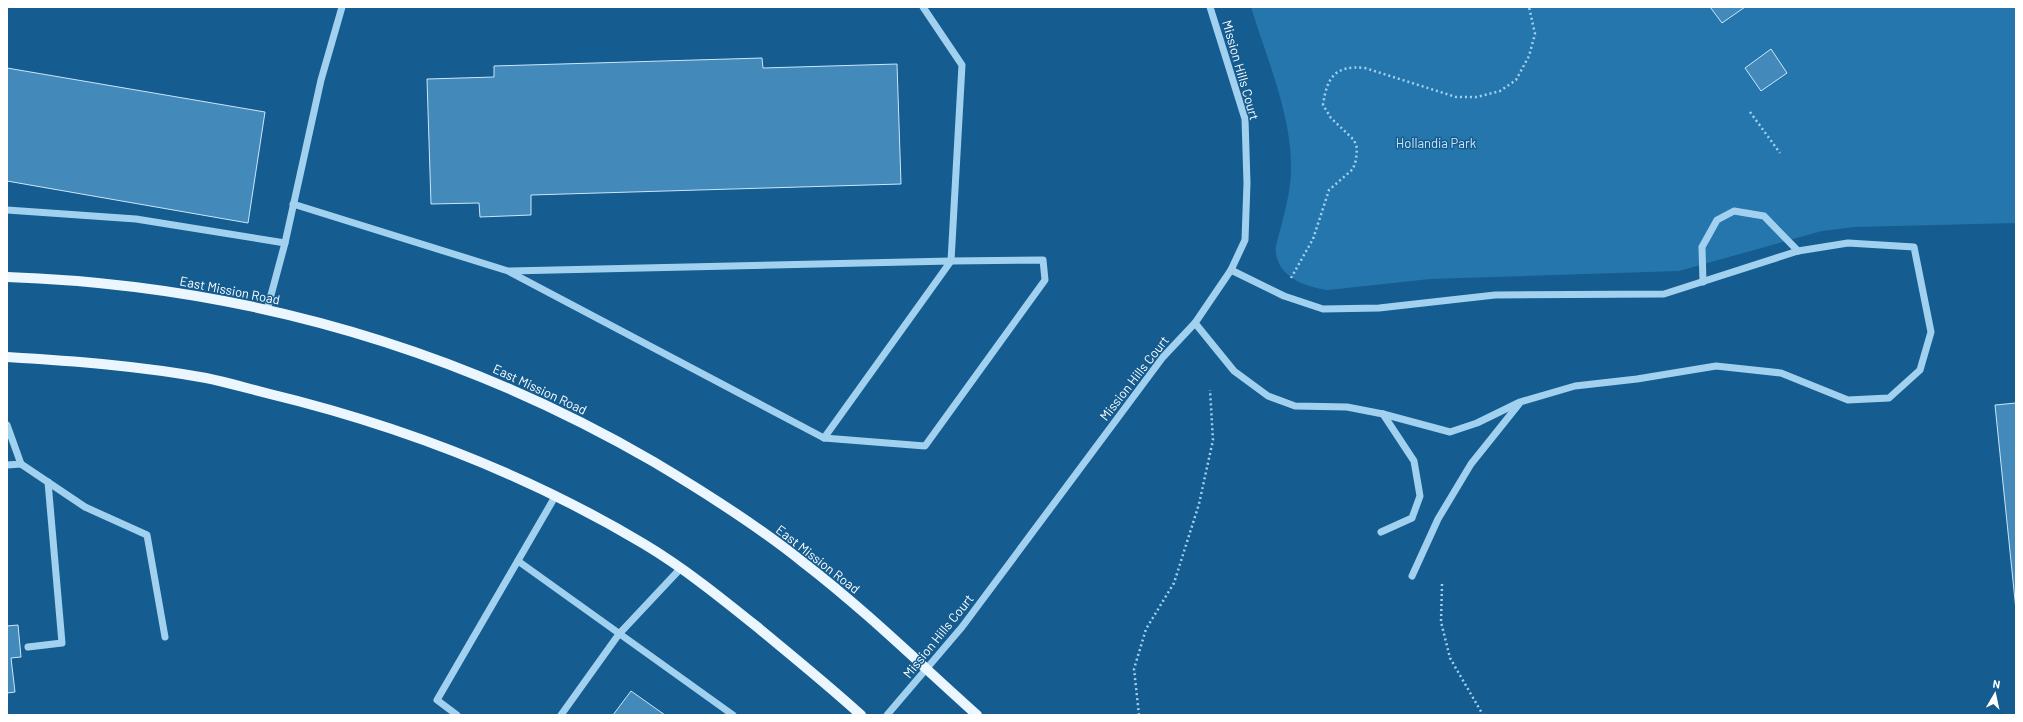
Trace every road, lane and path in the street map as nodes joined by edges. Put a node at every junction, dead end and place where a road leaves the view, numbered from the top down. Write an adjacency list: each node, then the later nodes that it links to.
1 (342, 7): 7 (street)
2 (923, 7): 11 (street)
3 (1210, 7): 12 (street, Mission Hills Court)
4 (1529, 7): 15 (path)
5 (1750, 112): 6 (path)
6 (1780, 153)
7 (293, 204): 9 (street); 13 (street)
8 (7, 210): 9 (street)
9 (285, 243): 17 (street)
10 (1798, 251): 16 (street); 16 (street); 21 (street)
11 (951, 261): 13 (street); 24 (street); 24 (street)
12 (1231, 270): 16 (street); 18 (street, Mission Hills Court)
13 (508, 271): 24 (street)
14 (7, 277): 17 (main road, East Mission Road)
15 (1291, 278)
16 (1703, 282)
17 (267, 310): 37 (main road, East Mission Road)
18 (1195, 323): 22 (street); 37 (street, Mission Hills Court)
19 (7, 357): 28 (main road)
20 (1210, 390): 44 (path)
21 (1520, 402): 22 (street); 32 (street)
22 (1383, 414): 29 (street)
23 (7, 425): 25 (street)
24 (824, 438)
25 (21, 464): 26 (street); 27 (street)
26 (7, 465)
27 (48, 482): 35 (street); 36 (street)
28 (556, 495): 30 (street); 31 (main road)
29 (1381, 532)
30 (518, 561): 34 (street); 38 (street)
31 (681, 568): 34 (street); 41 (main road)
32 (1412, 576)
33 (1442, 584): 45 (path)
34 (619, 634): 39 (street); 40 (street)
35 (164, 637)
36 (28, 647)
37 (927, 669): 42 (street, Mission Hills Court); 43 (main road, East Mission Road)
38 (457, 715)
39 (561, 715)
40 (733, 715)
41 (861, 715)
42 (887, 715)
43 (977, 715)
44 (1139, 715)
45 (1483, 715)

